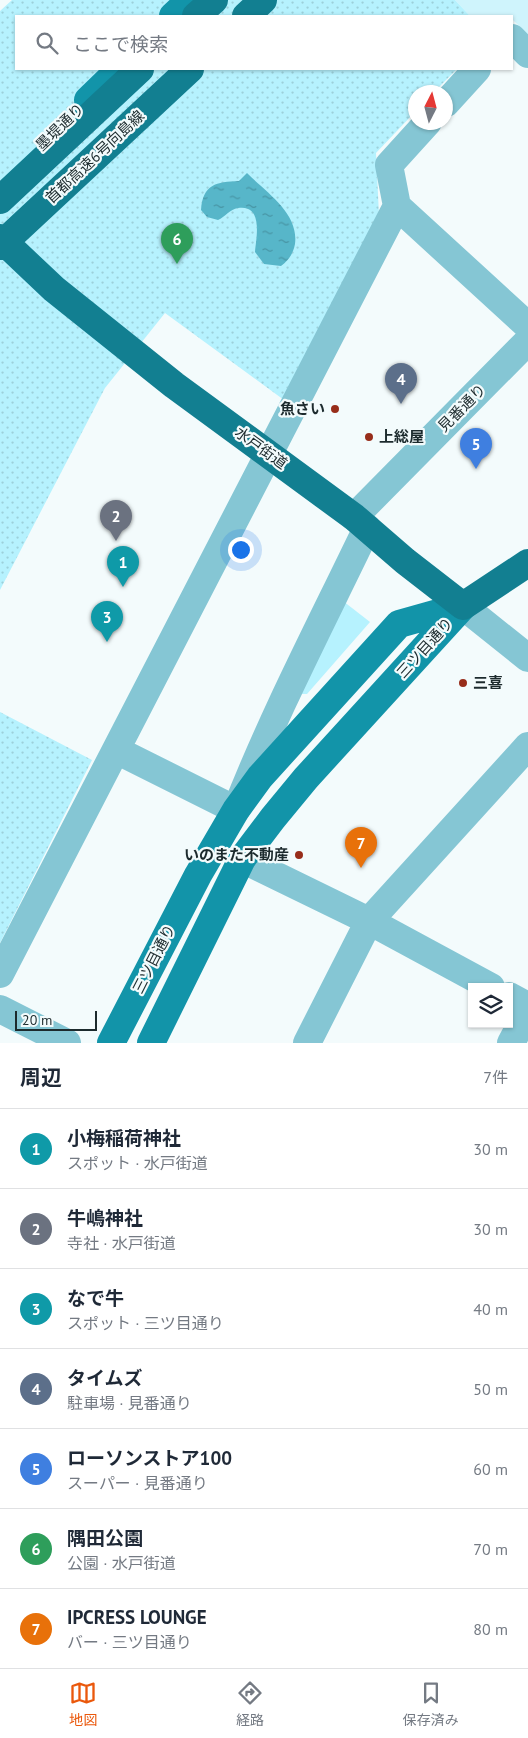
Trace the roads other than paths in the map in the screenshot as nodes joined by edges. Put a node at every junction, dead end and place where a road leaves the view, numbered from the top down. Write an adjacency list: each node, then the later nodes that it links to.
1 (190, 0): 4 (main road)
2 (214, 0): 5 (highway)
3 (263, 0): 6 (highway)
4 (174, 15)
5 (197, 15)
6 (247, 15)
7 (513, 39): 8 (street)
8 (528, 54)
9 (119, 70): 15 (main road, 墨堤通り)
10 (139, 70): 16 (highway)
11 (189, 70): 19 (highway, 首都高速6号向島線)
12 (477, 70): 13 (street)
13 (453, 96)
14 (421, 130): 17 (street)
15 (0, 185)
16 (0, 200)
17 (397, 206): 20 (street); 22 (street)
18 (0, 238): 22 (highway, 水戸街道)
19 (0, 246)
20 (528, 326)
21 (528, 341): 23 (street, 見番通り)
22 (270, 455): 23 (highway, 水戸街道); 28 (street)
23 (361, 523): 25 (highway, 水戸街道); 29 (street, 見番通り)
24 (528, 563): 25 (highway)
25 (463, 606): 26 (street); 29 (main road, 三ツ目通り); 30 (main road, 三ツ目通り)
26 (528, 658)
27 (528, 746): 31 (street)
28 (116, 750): 29 (street); 32 (street)
29 (236, 810): 39 (main road, 三ツ目通り)
30 (242, 859): 31 (street); 40 (main road, 三ツ目通り)
31 (369, 921): 33 (street); 41 (street)
32 (0, 974)
33 (484, 983)
34 (513, 998): 35 (street)
35 (528, 1006)
36 (0, 1009): 38 (street)
37 (528, 1010): 42 (street)
38 (67, 1043)
39 (111, 1043)
40 (151, 1043)
41 (307, 1043)
42 (511, 1043)

